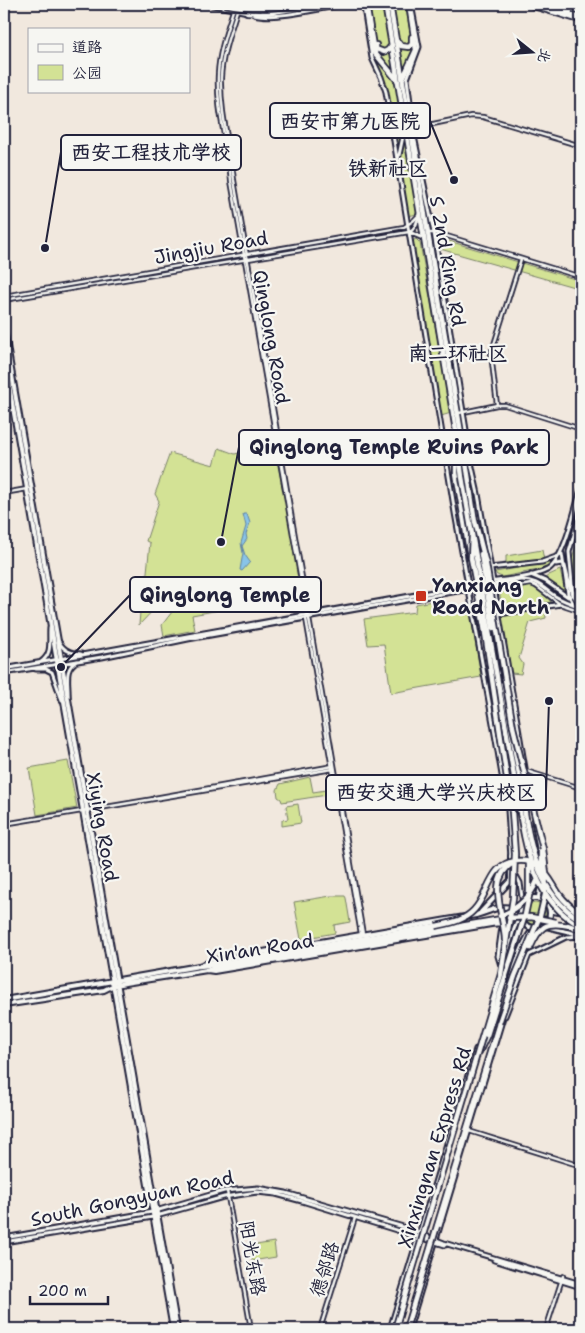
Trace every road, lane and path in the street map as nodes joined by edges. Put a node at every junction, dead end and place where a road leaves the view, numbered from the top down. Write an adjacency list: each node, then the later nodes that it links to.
1 (208, 4): 20 (main road)
2 (225, 4): 19 (highway, bridge)
3 (235, 4): 20 (street)
4 (240, 4): 20 (street)
5 (244, 4): 6 (highway, bridge)
6 (283, 4)
7 (306, 4): 19 (highway, bridge)
8 (322, 4): 21 (highway, bridge)
9 (345, 4): 21 (main road)
10 (360, 4): 28 (main road)
11 (367, 4): 23 (highway); 24 (highway)
12 (385, 4): 23 (highway, S 2nd Ring Rd)
13 (390, 4): 23 (highway, S 2nd Ring Rd)
14 (409, 4): 23 (highway); 24 (highway); 26 (main road)
15 (526, 4): 22 (main road)
16 (535, 4): 22 (main road)
17 (544, 4): 22 (main road)
18 (556, 4): 22 (main road)
19 (300, 5)
20 (235, 10): 21 (main road); 34 (street, Qinglong Road)
21 (247, 12)
22 (581, 16)
23 (394, 43): 24 (highway, S 2nd Ring Rd)
24 (400, 80): 25 (highway, S 2nd Ring Rd); 26 (highway, S 2nd Ring Rd)
25 (406, 124): 28 (main road); 29 (highway, S 2nd Ring Rd)
26 (412, 128): 27 (street); 32 (highway, S 2nd Ring Rd)
27 (581, 146)
28 (397, 165): 30 (main road)
29 (419, 213): 30 (street); 31 (main road); 33 (highway, S 2nd Ring Rd)
30 (407, 225): 31 (main road); 34 (street, Jingjiu Road)
31 (409, 232): 33 (main road); 34 (street, Jingjiu Road); 58 (main road)
32 (432, 233): 35 (street); 42 (highway, S 2nd Ring Rd)
33 (423, 238): 44 (highway, S 2nd Ring Rd)
34 (246, 257): 37 (street, Jingjiu Road); 38 (street, Jingjiu Road); 67 (street, Qinglong Road)
35 (521, 259): 36 (street); 41 (street)
36 (581, 277)
37 (4, 296)
38 (4, 300)
39 (4, 329): 69 (main road, Xiying Road)
40 (4, 356): 46 (main road, Xiying Road)
41 (497, 405): 42 (street); 43 (street)
42 (461, 413): 44 (highway, S 2nd Ring Rd); 45 (main road)
43 (581, 429)
44 (459, 437): 45 (highway); 50 (highway, S 2nd Ring Rd, bridge); 51 (highway, S 2nd Ring Rd, bridge); 58 (highway)
45 (470, 457): 55 (main road)
46 (27, 489): 48 (street); 68 (main road, Xiying Road)
47 (581, 489): 52 (main road)
48 (4, 493)
49 (581, 511): 59 (main road)
50 (475, 522): 76 (highway, S 2nd Ring Rd, bridge); 88 (highway, bridge)
51 (472, 534): 76 (highway, S 2nd Ring Rd, bridge); 110 (highway, bridge)
52 (562, 552): 53 (main road); 54 (main road); 55 (main road)
53 (563, 563): 54 (main road); 59 (main road); 59 (main road)
54 (554, 565): 56 (main road)
55 (490, 568): 57 (main road)
56 (527, 575): 57 (main road); 59 (main road)
57 (493, 586): 58 (main road); 61 (main road); 62 (street); 66 (main road)
58 (472, 587): 67 (main road); 79 (main road); 86 (main road)
59 (571, 594): 60 (street); 61 (main road); 63 (main road); 64 (main road)
60 (581, 598)
61 (562, 599): 63 (main road)
62 (561, 604): 65 (street); 66 (main road)
63 (576, 605): 64 (main road)
64 (581, 605)
65 (581, 611)
66 (498, 614): 82 (main road)
67 (308, 616): 70 (main road); 71 (main road); 81 (street, Qinglong Road)
68 (50, 627): 72 (main road, Xiying Road); 73 (main road)
69 (56, 633): 70 (main road); 72 (main road, Xiying Road)
70 (86, 654): 72 (main road)
71 (81, 660): 72 (main road); 77 (main road)
72 (59, 661): 73 (main road); 74 (main road); 77 (main road, Xiying Road)
73 (38, 664): 75 (main road)
74 (26, 669): 75 (main road); 77 (main road)
75 (4, 671)
76 (500, 682): 78 (highway, S 2nd Ring Rd); 83 (highway, S 2nd Ring Rd)
77 (66, 704): 85 (main road, Xiying Road)
78 (502, 705): 79 (highway); 83 (highway, S 2nd Ring Rd)
79 (498, 717): 80 (main road)
80 (505, 762): 83 (highway); 86 (main road)
81 (334, 767): 85 (street); 108 (street, Qinglong Road)
82 (526, 771): 84 (street); 92 (main road)
83 (516, 775): 90 (highway, S 2nd Ring Rd, bridge); 100 (highway, S 2nd Ring Rd, bridge)
84 (581, 788)
85 (84, 810): 87 (street); 114 (main road, Xiying Road)
86 (508, 810): 89 (main road)
87 (4, 824)
88 (536, 826): 101 (highway, bridge); 118 (highway, bridge)
89 (511, 856): 94 (main road); 97 (main road)
90 (530, 859): 104 (highway, S 2nd Ring Rd, bridge); 119 (highway, bridge)
91 (521, 860): 98 (highway, bridge); 105 (highway, bridge); 110 (highway, bridge)
92 (542, 860): 93 (main road); 98 (main road)
93 (538, 898): 94 (main road); 96 (main road)
94 (523, 905): 95 (main road)
95 (521, 910): 97 (main road, Xin'an Road); 99 (main road)
96 (550, 912): 98 (main road); 106 (main road)
97 (479, 914): 108 (main road, Xin'an Road)
98 (581, 915)
99 (521, 916): 102 (main road, Xin'an Road); 106 (main road); 113 (main road)
100 (581, 920)
101 (485, 922): 103 (highway, bridge); 105 (highway)
102 (492, 923): 112 (main road, Xin'an Road); 113 (main road)
103 (570, 926): 107 (highway, bridge); 118 (highway, bridge)
104 (581, 926)
105 (436, 928): 111 (highway); 112 (highway)
106 (537, 928): 109 (main road); 118 (main road)
107 (581, 930)
108 (362, 934): 111 (main road, Xin'an Road)
109 (581, 935): 118 (main road)
110 (505, 955): 113 (highway, Xinxingnan Express Rd, bridge)
111 (199, 966): 114 (main road, Xin'an Road)
112 (207, 970): 115 (main road, Xin'an Road)
113 (501, 971): 119 (main road); 138 (highway, Xinxingnan Express Rd, bridge)
114 (114, 980): 115 (main road, Xiying Road); 116 (main road, Xin'an Road)
115 (114, 986): 117 (main road, Xin'an Road); 124 (main road, Xiying Road)
116 (4, 1000)
117 (4, 1006)
118 (500, 1023): 120 (main road); 139 (highway, Xinxingnan Express Rd, bridge)
119 (467, 1080): 127 (main road)
120 (469, 1131): 121 (street); 130 (main road)
121 (581, 1166)
122 (227, 1191): 123 (street, 阳光东路); 124 (main road, South Gongyuan Road); 127 (main road, South Gongyuan Road)
123 (228, 1196): 125 (main road, South Gongyuan Road); 126 (main road, South Gongyuan Road); 135 (street, 阳光东路)
124 (154, 1211): 125 (main road, Xiying Road); 129 (main road, South Gongyuan Road)
125 (155, 1217): 129 (main road, South Gongyuan Road); 133 (main road, Xiying Road); 134 (main road, Xiying Road)
126 (354, 1218): 128 (main road, South Gongyuan Road); 136 (street, 德邻路)
127 (420, 1233): 128 (main road); 130 (main road, South Gongyuan Road)
128 (419, 1237): 130 (main road, South Gongyuan Road); 137 (main road)
129 (4, 1240)
130 (436, 1240): 131 (main road, South Gongyuan Road); 139 (main road)
131 (562, 1278): 132 (main road, South Gongyuan Road); 140 (street)
132 (581, 1286)
133 (173, 1329)
134 (177, 1329)
135 (251, 1329)
136 (320, 1329)
137 (390, 1329)
138 (395, 1329)
139 (407, 1329)
140 (546, 1329)

